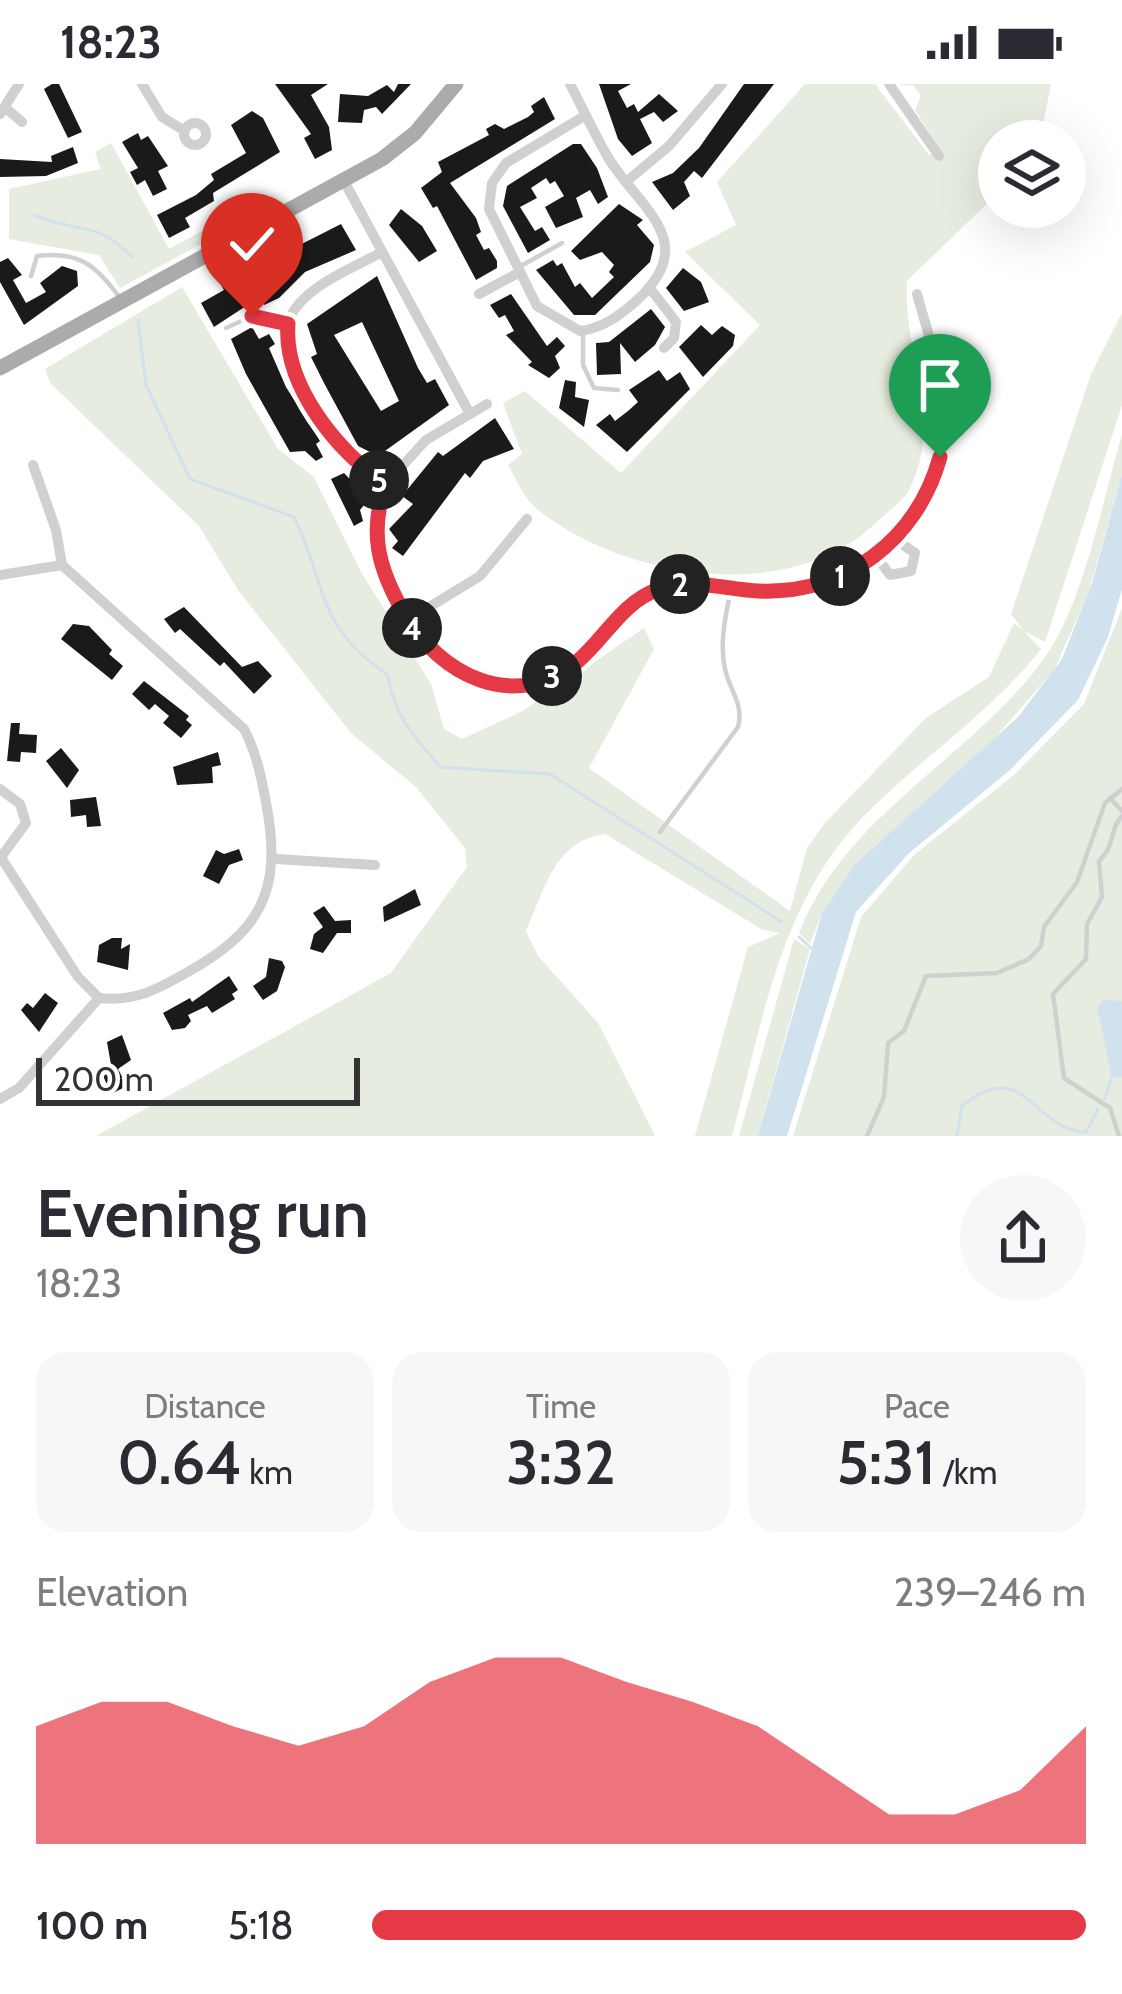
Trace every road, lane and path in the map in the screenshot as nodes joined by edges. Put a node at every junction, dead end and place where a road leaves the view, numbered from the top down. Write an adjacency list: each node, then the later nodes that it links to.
1 (19, 84): 7 (street)
2 (142, 84): 10 (street)
3 (456, 84): 12 (main road)
4 (570, 84): 8 (street)
5 (722, 84): 13 (street)
6 (889, 84): 11 (street)
7 (3, 112): 9 (street)
8 (586, 115): 13 (street); 16 (street)
9 (22, 122)
10 (185, 131)
11 (939, 156)
12 (344, 181): 15 (street); 21 (main road)
13 (627, 182): 18 (street)
14 (562, 243): 16 (lane)
15 (380, 254): 22 (street); 29 (street)
16 (517, 271): 19 (street); 24 (street)
17 (31, 276): 21 (lane)
18 (650, 287): 24 (street); 25 (street)
19 (479, 294)
20 (916, 294): 33 (street)
21 (123, 303): 26 (main road)
22 (288, 324): 23 (lane); 31 (street)
23 (226, 328)
24 (581, 330): 27 (lane)
25 (664, 348)
26 (0, 368)
27 (618, 390)
28 (487, 404): 29 (street)
29 (470, 414): 31 (street)
30 (33, 466): 35 (street)
31 (386, 484): 38 (street)
32 (527, 520): 38 (street)
33 (896, 540): 34 (street); 34 (street)
34 (876, 556): 37 (street)
35 (62, 566): 36 (street); 45 (street)
36 (0, 575)
37 (730, 588): 38 (street); 43 (lane)
38 (408, 620)
39 (1122, 788): 41 (lane)
40 (0, 789): 44 (street)
41 (1110, 798): 42 (lane); 49 (lane)
42 (1122, 813): 50 (lane)
43 (660, 832)
44 (1, 856): 47 (street)
45 (276, 859): 46 (street); 47 (street)
46 (375, 865)
47 (99, 998): 48 (street)
48 (0, 1099)
49 (867, 1136)
50 (1118, 1136)

